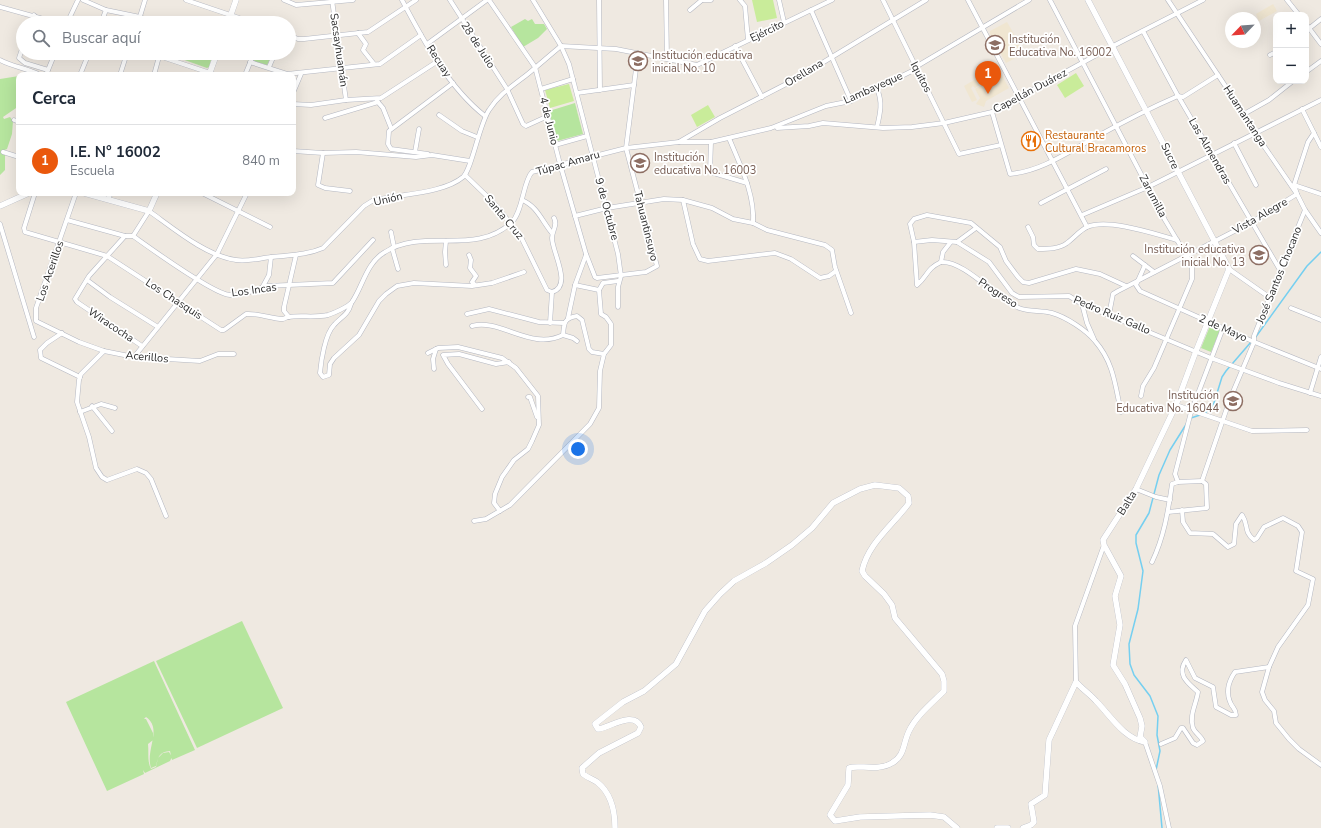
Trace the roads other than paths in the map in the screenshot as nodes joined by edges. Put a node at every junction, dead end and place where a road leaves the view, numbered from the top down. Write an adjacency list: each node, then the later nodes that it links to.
1 (78, 0): 40 (street)
2 (83, 0): 32 (street)
3 (145, 0): 43 (street)
4 (186, 0): 38 (street)
5 (236, 0): 38 (street)
6 (284, 0): 28 (street)
7 (353, 0): 28 (street)
8 (402, 0): 31 (street, Recuay)
9 (416, 0): 31 (street)
10 (450, 0): 45 (street, 28 de Julio)
11 (488, 0): 45 (street); 83 (street, 4 de Junio)
12 (532, 0): 60 (street, 9 de Octubre)
13 (599, 0): 63 (street)
14 (666, 0): 68 (street)
15 (703, 0): 16 (street); 33 (street)
16 (711, 0)
17 (740, 0): 57 (street)
18 (779, 0): 48 (street)
19 (832, 0): 34 (street, Ejército)
20 (883, 0): 46 (street, Iquitos)
21 (926, 0): 46 (street, Orellana)
22 (968, 0): 49 (street)
23 (1050, 0): 81 (street, Zarumilla)
24 (1088, 0): 62 (street, Sucre)
25 (1168, 0): 36 (street, Huamantanga)
26 (1203, 0): 36 (street, Capellán Duárez)
27 (1287, 0): 35 (street)
28 (332, 1): 55 (street, Sacsayhuamán)
29 (1027, 1): 49 (street, Lambayeque)
30 (0, 7): 37 (street)
31 (406, 7): 53 (street); 54 (street, Recuay)
32 (106, 10): 41 (street); 42 (street)
33 (690, 10)
34 (811, 10): 48 (street, Ejército); 67 (street)
35 (1297, 12)
36 (1177, 14): 51 (street, Capellán Duárez); 99 (street, Huamantanga)
37 (34, 15): 39 (street)
38 (231, 15): 44 (street)
39 (37, 16)
40 (70, 16)
41 (104, 16)
42 (135, 16)
43 (140, 16)
44 (234, 16)
45 (462, 19): 58 (street); 105 (street, 28 de Julio)
46 (893, 19): 67 (street, Orellana); 86 (street, Iquitos)
47 (1321, 20): 50 (street)
48 (784, 22): 57 (street, Ejército)
49 (982, 28): 86 (street, Lambayeque); 112 (street)
50 (1309, 29)
51 (1143, 31): 62 (street, Capellán Duárez); 110 (street, Las Almendras)
52 (1309, 31): 59 (street)
53 (358, 33): 55 (street); 82 (street)
54 (421, 34): 58 (street, Recuay); 82 (street)
55 (337, 36): 56 (street); 85 (street, Sacsayhuamán)
56 (296, 38)
57 (748, 40): 61 (street, Ejército)
58 (427, 44): 78 (street, Recuay)
59 (1321, 44)
60 (561, 46): 63 (street, Ejército); 83 (street); 100 (street, 9 de Octubre)
61 (735, 46): 68 (street, Ejército); 111 (street)
62 (1112, 46): 81 (street, Capellán Duárez); 118 (street, Sucre)
63 (598, 47): 64 (street, Ejército); 108 (street)
64 (638, 53): 68 (street, Ejército); 103 (street, Tahuantinsuyo)
65 (1273, 54): 66 (street)
66 (1270, 55)
67 (833, 56): 111 (street, Orellana); 115 (street)
68 (667, 58)
69 (0, 60): 89 (street)
70 (20, 60): 87 (street)
71 (52, 60): 87 (street)
72 (86, 60): 90 (street)
73 (125, 60): 91 (street)
74 (158, 60): 92 (street)
75 (174, 60): 93 (street)
76 (215, 60): 94 (street)
77 (272, 60): 84 (street)
78 (438, 61): 101 (street, Recuay); 114 (street)
79 (1321, 61): 88 (street)
80 (250, 62): 84 (street); 95 (street)
81 (1082, 63): 112 (street, Capellán Duárez); 127 (street, Zarumilla)
82 (374, 64): 85 (street)
83 (535, 67): 105 (street); 106 (street, 4 de Junio)
84 (269, 68): 96 (street)
85 (341, 68): 98 (street); 113 (street, Sacsayhuamán)
86 (916, 69): 107 (street, Lambayeque); 126 (street, Iquitos)
87 (48, 70)
88 (1309, 70)
89 (35, 72)
90 (81, 72)
91 (121, 72)
92 (155, 72)
93 (207, 72)
94 (212, 72)
95 (246, 72)
96 (281, 72)
97 (296, 74): 98 (street)
98 (301, 74): 104 (street)
99 (1218, 75): 110 (street); 121 (street, Huamantanga)
100 (573, 79): 106 (street); 109 (street, 9 de Octubre)
101 (453, 83): 123 (street, Recuay); 128 (street)
102 (1289, 84): 121 (street)
103 (634, 85): 108 (street); 143 (street, Tahuantinsuyo)
104 (296, 86)
105 (507, 89): 123 (street); 124 (street, 28 de Julio)
106 (541, 89): 124 (street, 4 de Junio)
107 (877, 89): 115 (street, Lambayeque); 130 (street)
108 (600, 90): 109 (street)
109 (577, 93): 134 (street, 9 de Octubre)
110 (1178, 96): 118 (street); 149 (street, Las Almendras)
111 (762, 97): 137 (street, Orellana)
112 (1019, 97): 120 (street, Capellán Duárez); 153 (street)
113 (346, 100): 114 (street); 117 (street)
114 (377, 100): 125 (street); 128 (street)
115 (851, 100): 129 (street, Lambayeque)
116 (1321, 100): 119 (street)
117 (296, 104)
118 (1147, 110): 127 (street); 156 (street, Sucre)
119 (1302, 110): 132 (street); 133 (street)
120 (992, 112): 126 (street, Capellán Duárez); 141 (street)
121 (1244, 114): 132 (street, Huamantanga)
122 (439, 115): 135 (street)
123 (485, 116): 135 (street)
124 (548, 116): 140 (street, 4 de Junio)
125 (325, 118)
126 (944, 123): 130 (street, Capellán Duárez); 141 (street, Iquitos)
127 (1116, 127): 153 (street); 161 (street, Zarumilla)
128 (391, 128): 146 (street)
129 (771, 128): 130 (street, Capellán Duárez); 136 (street, Lambayeque)
130 (877, 128)
131 (419, 129): 146 (street)
132 (1255, 133): 139 (street); 164 (street, Huamantanga)
133 (1314, 133): 142 (street); 160 (street)
134 (587, 136): 140 (street); 151 (street, 9 de Octubre)
135 (477, 137): 152 (street)
136 (729, 138): 138 (street, Lambayeque); 158 (street)
137 (679, 142): 138 (street, Lambayeque); 143 (street, Túpac Amaru)
138 (711, 142): 158 (street)
139 (1234, 143): 149 (street); 159 (street)
140 (555, 145): 154 (street, 4 de Junio)
141 (1001, 145): 153 (street)
142 (1321, 147)
143 (626, 148): 151 (street, Túpac Amaru); 178 (street, Tahuantinsuyo)
144 (296, 151): 147 (street)
145 (3, 152): 150 (street)
146 (415, 152): 148 (street)
147 (323, 153): 148 (street); 163 (street)
148 (432, 155): 152 (street)
149 (1212, 155): 156 (street); 188 (street, Las Almendras)
150 (16, 156)
151 (592, 156): 154 (street, Túpac Amaru); 180 (street, 9 de Octubre)
152 (470, 161): 157 (street)
153 (1054, 161): 162 (street)
154 (560, 164): 175 (street, Túpac Amaru); 185 (street, 4 de Junio)
155 (1106, 170): 162 (street)
156 (1178, 173): 161 (street); 204 (street, Sucre)
157 (465, 175): 189 (street, Santa Cruz); 212 (street, Unión)
158 (747, 183): 190 (street)
159 (1256, 185)
160 (1294, 185): 164 (street); 165 (street)
161 (1148, 187): 184 (street); 202 (street, Zarumilla)
162 (1069, 189): 177 (street); 184 (street)
163 (350, 191)
164 (1297, 194): 182 (street, Huamantanga); 188 (street, Vista Alegre)
165 (1321, 194)
166 (18, 196): 179 (street)
167 (35, 196): 207 (street, Los Chasquis)
168 (75, 196): 187 (street, Los Acerillos)
169 (94, 196): 174 (street)
170 (110, 196): 174 (street)
171 (156, 196): 183 (street)
172 (211, 196): 181 (street)
173 (246, 196): 181 (street)
174 (108, 200): 183 (street)
175 (522, 200): 189 (street, Túpac Amaru); 197 (street)
176 (683, 200): 178 (street); 190 (street); 224 (street)
177 (1041, 203)
178 (640, 204): 180 (street); 228 (street, Tahuantinsuyo)
179 (0, 206)
180 (607, 208): 185 (street); 228 (street, 9 de Octubre)
181 (239, 210): 192 (street); 210 (street)
182 (1305, 210): 198 (street, Huamantanga); 223 (street, José Santos Chocano)
183 (149, 211): 200 (street); 210 (street, Unión)
184 (1082, 215): 194 (street)
185 (575, 216): 211 (street, 4 de Junio)
186 (554, 218): 197 (street)
187 (67, 220): 199 (street); 207 (street, Los Acerillos)
188 (1252, 222): 204 (street, Vista Alegre); 223 (street, Las Almendras)
189 (511, 223): 203 (street); 239 (street, Santa Cruz)
190 (753, 223): 224 (street)
191 (0, 224): 261 (street)
192 (270, 227)
193 (1028, 227): 194 (street)
194 (1088, 227): 202 (street)
195 (976, 228): 205 (street); 206 (street); 236 (street)
196 (391, 232): 209 (street)
197 (552, 233): 239 (street)
198 (1321, 233)
199 (125, 236): 200 (street); 214 (street)
200 (133, 236): 230 (street, Los Incas)
201 (373, 240): 235 (street, Los Incas)
202 (1178, 240): 216 (street, Zarumilla)
203 (446, 241): 209 (street); 219 (street)
204 (1216, 241): 216 (street, Vista Alegre); 222 (street, Sucre)
205 (914, 242): 208 (street); 218 (street)
206 (957, 242): 208 (street); 243 (street, Pedro Ruiz Gallo)
207 (60, 243): 214 (street, Los Chasquis); 259 (street, Los Acerillos)
208 (950, 243): 218 (street)
209 (393, 247): 221 (street); 242 (street)
210 (217, 254): 217 (street, Unión); 230 (street)
211 (586, 254): 227 (street, 4 de Junio); 234 (street)
212 (296, 255): 217 (street, Unión); 235 (street)
213 (469, 255): 233 (street)
214 (107, 256): 231 (street); 241 (street, Los Chasquis)
215 (1133, 256): 220 (street)
216 (1188, 256): 226 (street, Vista Alegre); 245 (street, Zarumilla)
217 (271, 257): 237 (street)
218 (941, 262): 263 (street, Progreso)
219 (446, 265)
220 (1145, 265): 226 (street); 229 (street)
221 (398, 270)
222 (1229, 270): 240 (street); 253 (street, Balta)
223 (1280, 270): 240 (street, José Santos Chocano)
224 (836, 271): 247 (street)
225 (524, 272): 233 (street)
226 (1154, 272): 229 (street, Vista Alegre)
227 (595, 276): 228 (street, Tahuantinsuyo)
228 (621, 276): 232 (street)
229 (1140, 278): 236 (street, Vista Alegre); 245 (street, 2 de Mayo)
230 (198, 279): 237 (street, Los Incas); 241 (street)
231 (87, 280): 257 (street); 266 (street, Wiracocha)
232 (618, 281): 238 (street); 244 (street)
233 (475, 285): 242 (street)
234 (575, 285): 238 (street); 251 (street)
235 (289, 286): 237 (street, Los Incas); 250 (street)
236 (1126, 286): 249 (street, Vista Alegre)
237 (262, 288)
238 (599, 290): 272 (street)
239 (552, 292): 254 (street)
240 (1269, 297): 264 (street, José Santos Chocano)
241 (179, 301): 250 (street, Los Chasquis); 257 (street)
242 (351, 304): 250 (street)
243 (1082, 304): 249 (street, Pedro Ruiz Gallo); 263 (street)
244 (618, 307)
245 (1178, 308): 253 (street, 2 de Mayo); 262 (street, Zarumilla)
246 (1291, 308): 252 (street)
247 (851, 313)
248 (467, 314): 254 (street)
249 (1109, 315): 262 (street, Pedro Ruiz Gallo)
250 (289, 317)
251 (568, 318): 255 (street); 272 (street)
252 (1321, 320)
253 (1209, 322): 258 (street, 2 de Mayo); 269 (street, Balta)
254 (550, 323): 255 (street)
255 (564, 323): 260 (street)
256 (472, 326): 260 (street)
257 (158, 327): 266 (street)
258 (1223, 328): 264 (street, 2 de Mayo); 275 (street)
259 (62, 333): 268 (street, Acerillos); 280 (street)
260 (563, 335): 265 (street)
261 (34, 337)
262 (1166, 338): 269 (street, Pedro Ruiz Gallo); 282 (street, Zarumilla)
263 (1094, 340): 290 (street, Progreso)
264 (1254, 341): 277 (street); 278 (street, 2 de Mayo)
265 (577, 342)
266 (142, 346): 274 (street)
267 (436, 349): 270 (street); 276 (street); 279 (street)
268 (104, 351): 274 (street, Acerillos); 280 (street)
269 (1196, 351): 275 (street, Pedro Ruiz Gallo); 285 (street, Balta)
270 (428, 353)
271 (234, 354): 274 (street, Acerillos)
272 (604, 354): 301 (street)
273 (1321, 357): 278 (street)
274 (134, 358)
275 (1212, 358): 277 (street, Pedro Ruiz Gallo); 291 (street)
276 (509, 362): 288 (street); 292 (street)
277 (1242, 368): 281 (street, Pedro Ruiz Gallo); 293 (street)
278 (1319, 368): 281 (street)
279 (434, 369)
280 (80, 377): 289 (street)
281 (1310, 393): 283 (street, Pedro Ruiz Gallo)
282 (1141, 396)
283 (1321, 396)
284 (528, 397): 292 (street)
285 (1176, 405): 291 (street); 298 (street, Balta)
286 (92, 406): 287 (street); 289 (street); 295 (street)
287 (115, 408)
288 (482, 409)
289 (80, 412): 303 (street)
290 (1121, 412)
291 (1191, 412): 293 (street); 297 (street)
292 (538, 419): 301 (street)
293 (1222, 421): 294 (street); 296 (street)
294 (1307, 430)
295 (112, 431)
296 (1202, 481): 297 (street); 300 (street)
297 (1178, 482): 299 (street)
298 (1136, 488): 299 (street); 305 (street, Balta)
299 (1170, 500): 302 (street)
300 (1182, 510): 302 (street); 307 (street)
301 (500, 511): 304 (street)
302 (1168, 512): 306 (street)
303 (166, 516)
304 (474, 521)
305 (1104, 545): 308 (street); 309 (street)
306 (1152, 562)
307 (1269, 667): 310 (street); 311 (street)
308 (1076, 682): 309 (street); 316 (street)
309 (1145, 742): 317 (street)
310 (1161, 744)
311 (1321, 764)
312 (615, 828): 313 (street)
313 (957, 828)
314 (997, 828): 315 (street)
315 (1008, 828)
316 (1023, 828)
317 (1170, 828)

